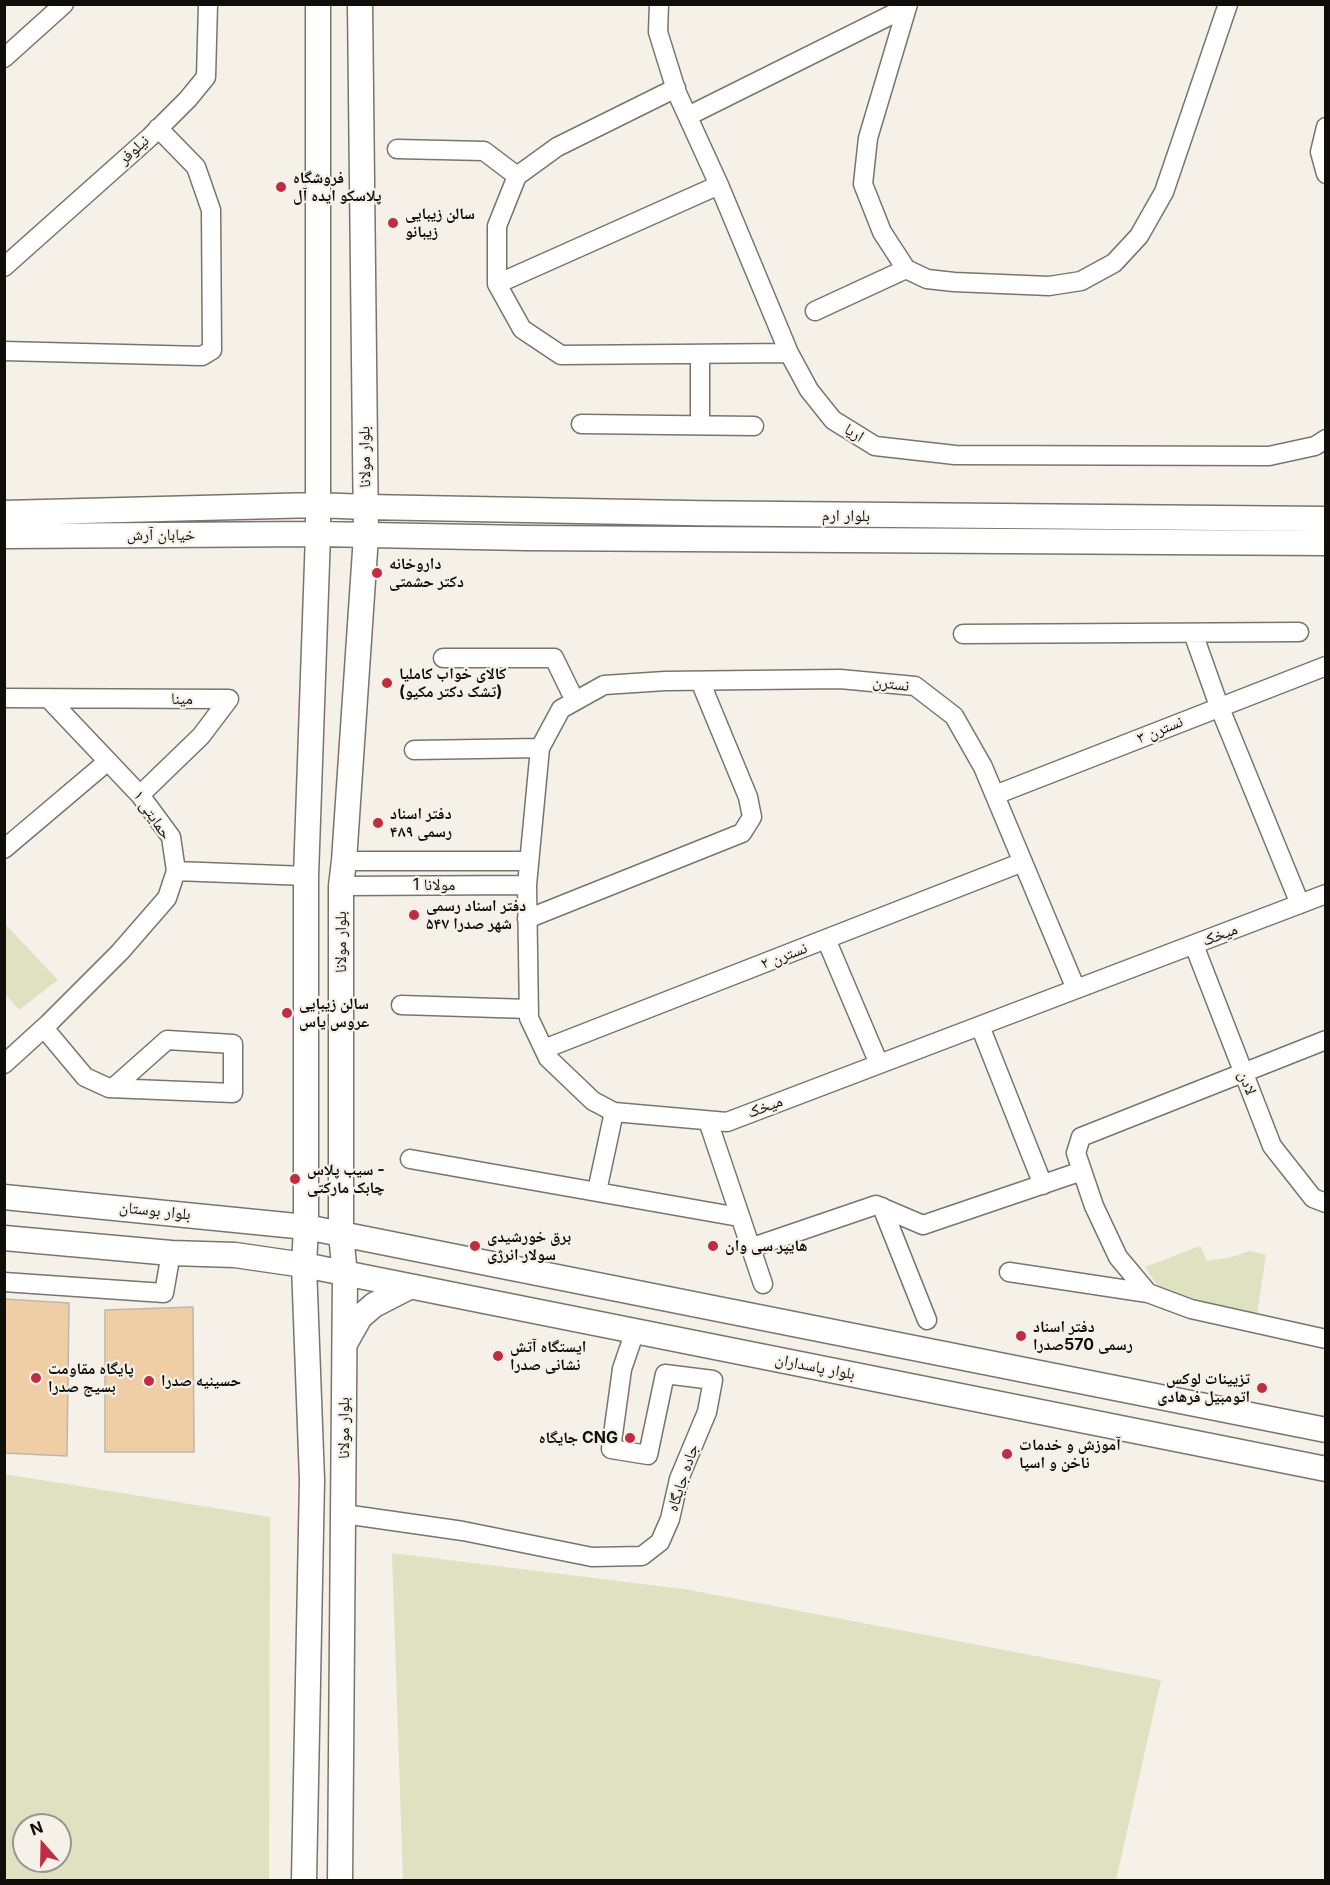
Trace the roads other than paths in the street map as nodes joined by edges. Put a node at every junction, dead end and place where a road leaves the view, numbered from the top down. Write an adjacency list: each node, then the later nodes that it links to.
1 (64, 4): 8 (street)
2 (208, 4): 12 (street, نیلوفر)
3 (318, 4): 28 (main road, بلوار مولانا)
4 (360, 4): 29 (main road, بلوار مولانا)
5 (659, 4): 9 (street, اریا)
6 (1228, 4): 18 (street)
7 (907, 6): 10 (street); 18 (street)
8 (4, 58)
9 (676, 88): 10 (street, اریا); 15 (street)
10 (688, 116): 16 (street, اریا)
11 (1326, 127): 14 (street)
12 (158, 128): 17 (street, نیلوفر); 21 (street)
13 (397, 149): 15 (street)
14 (1326, 174)
15 (517, 176): 19 (street)
16 (719, 185): 19 (street); 22 (street, اریا)
17 (4, 267)
18 (906, 268): 20 (street)
19 (497, 284): 23 (street)
20 (815, 311)
21 (4, 351)
22 (789, 353): 23 (street); 27 (street, اریا)
23 (700, 355): 25 (street)
24 (581, 424): 25 (street)
25 (700, 425): 26 (street)
26 (754, 426)
27 (1326, 439)
28 (317, 505): 29 (main road, خیابان آرش); 30 (main road, خیابان آرش); 33 (main road, بلوار مولانا)
29 (366, 507): 32 (main road, بلوار ارم); 36 (main road, بلوار مولانا)
30 (54, 511): 31 (main road, خیابان آرش); 34 (main road)
31 (4, 513)
32 (1326, 519)
33 (318, 534): 34 (main road, خیابان آرش); 36 (main road, خیابان آرش); 58 (main road, بلوار مولانا)
34 (53, 535): 35 (main road, خیابان آرش)
35 (4, 536)
36 (366, 536): 37 (main road, بلوار ارم); 54 (main road, بلوار مولانا)
37 (1326, 543)
38 (1299, 632): 39 (street)
39 (1193, 633): 40 (street); 47 (street)
40 (963, 634)
41 (443, 658): 46 (street)
42 (1326, 666): 47 (street, نسترن ۳)
43 (700, 681): 46 (street, نسترن); 52 (street, نسترن); 63 (street)
44 (4, 698): 45 (street, مینا)
45 (48, 698): 50 (street, حمایتی ۱); 51 (street, مینا)
46 (568, 705): 48 (street, میخک)
47 (1219, 706): 52 (street, نسترن ۳); 62 (street)
48 (540, 748): 49 (street); 55 (street, میخک)
49 (414, 750)
50 (108, 761): 51 (street, حمایتی ۱); 53 (street)
51 (140, 795): 57 (street, حمایتی ۱)
52 (995, 795): 56 (street, نسترن)
53 (4, 849)
54 (345, 861): 55 (street, مولانا 1); 60 (main road, بلوار مولانا)
55 (528, 861): 59 (street, میخک)
56 (1023, 862): 64 (street, نسترن ۲); 66 (street, نسترن)
57 (176, 871): 58 (street); 69 (street, حمایتی ۱)
58 (306, 876): 87 (main road, بلوار مولانا)
59 (527, 885): 60 (street, مولانا 1); 63 (street, میخک)
60 (341, 886): 88 (main road, بلوار مولانا)
61 (1326, 894): 62 (street, میخک)
62 (1300, 904): 65 (street, میخک)
63 (527, 919): 68 (street, میخک)
64 (826, 939): 72 (street, نسترن ۲); 74 (street)
65 (1194, 945): 66 (street, میخک); 75 (street, لادن)
66 (1076, 989): 70 (street, میخک)
67 (401, 1005): 68 (street)
68 (529, 1009): 72 (street, میخک)
69 (46, 1026): 73 (street, حمایتی ۱); 76 (street)
70 (980, 1026): 74 (street, میخک); 81 (street)
71 (1326, 1040): 75 (street)
72 (544, 1049): 77 (street, میخک)
73 (4, 1064)
74 (879, 1064): 78 (street, میخک)
75 (1243, 1072): 80 (street); 84 (street, لادن)
76 (113, 1088): 76 (street)
77 (614, 1112): 78 (street, میخک); 82 (street)
78 (708, 1121): 86 (street)
79 (410, 1159): 82 (street)
80 (1082, 1171): 81 (street); 98 (street)
81 (1043, 1185): 85 (street)
82 (597, 1191): 86 (street)
83 (4, 1197): 87 (main road, بلوار بوستان)
84 (1326, 1203)
85 (882, 1207): 90 (street); 99 (street)
86 (739, 1217): 90 (street)
87 (306, 1227): 88 (main road); 92 (main road, بلوار مولانا)
88 (341, 1234): 94 (main road, بلوار مولانا); 103 (main road)
89 (4, 1238): 91 (main road)
90 (750, 1248): 96 (street)
91 (171, 1252): 92 (main road); 95 (street)
92 (304, 1265): 94 (main road, بلوار پاسداران); 108 (main road, بلوار مولانا)
93 (1010, 1272): 98 (street)
94 (345, 1275): 97 (main road, بلوار پاسداران); 102 (main road, بلوار مولانا)
95 (4, 1282)
96 (764, 1284)
97 (408, 1287): 100 (main road, بلوار پاسداران); 102 (main road)
98 (1149, 1293): 101 (street)
99 (927, 1320)
100 (635, 1330): 104 (main road, بلوار پاسداران); 107 (street, جاده جایگاه)
101 (1326, 1339)
102 (345, 1344): 107 (main road, بلوار مولانا)
103 (1104, 1386): 104 (main road); 105 (main road)
104 (1095, 1423): 106 (main road, بلوار پاسداران)
105 (1326, 1430)
106 (1326, 1469)
107 (344, 1514): 109 (main road, بلوار مولانا)
108 (304, 1881)
109 (340, 1881)

